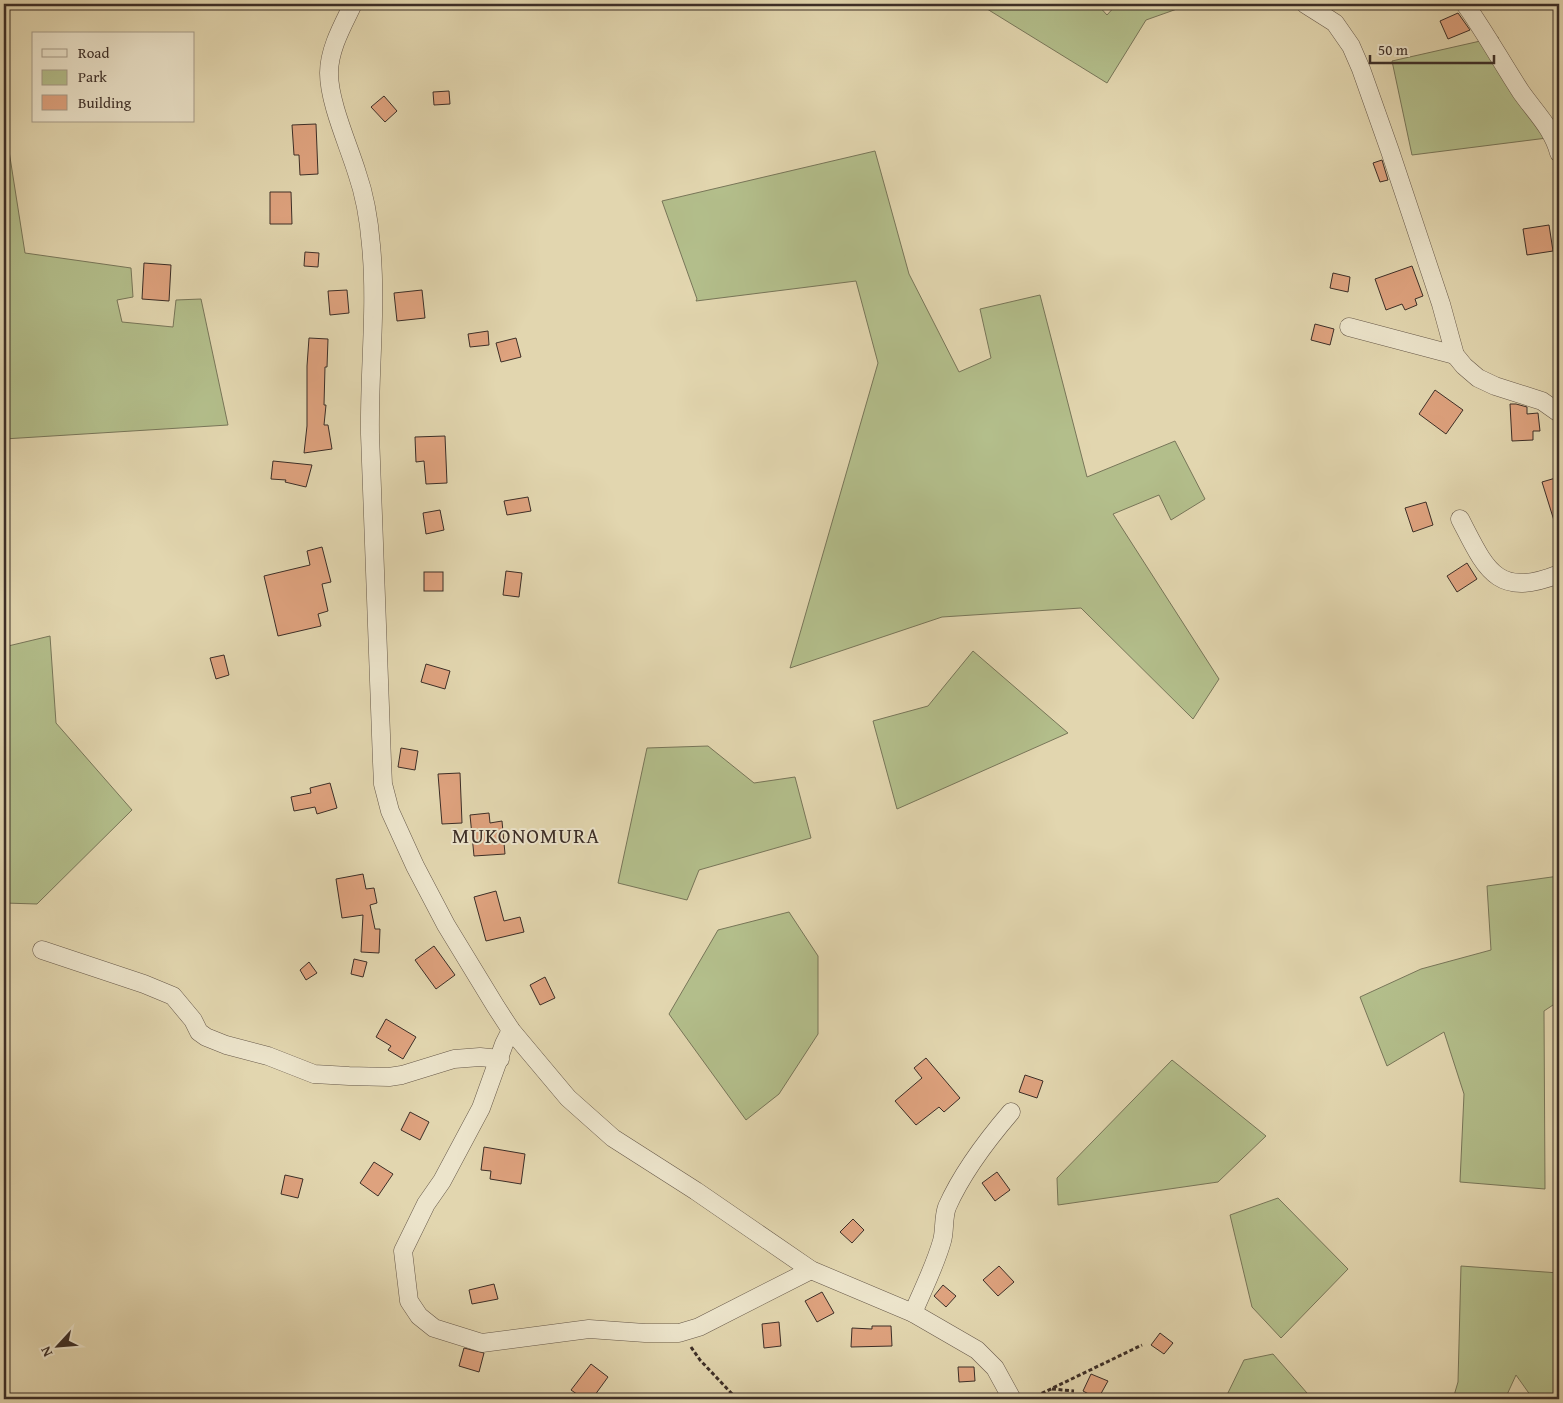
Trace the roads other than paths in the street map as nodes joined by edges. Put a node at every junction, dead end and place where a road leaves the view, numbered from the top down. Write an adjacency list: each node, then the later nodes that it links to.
1 (353, 4): 11 (street)
2 (1305, 4): 6 (street)
3 (1465, 4): 4 (street)
4 (1559, 154)
5 (1349, 328): 6 (street)
6 (1455, 355): 7 (street)
7 (1559, 413)
8 (1460, 519): 9 (street)
9 (1559, 574)
10 (42, 950): 12 (street)
11 (511, 1030): 12 (street); 14 (street)
12 (500, 1059): 14 (street)
13 (1011, 1112): 15 (street)
14 (811, 1270): 15 (street)
15 (913, 1312): 16 (street)
16 (1012, 1399)

